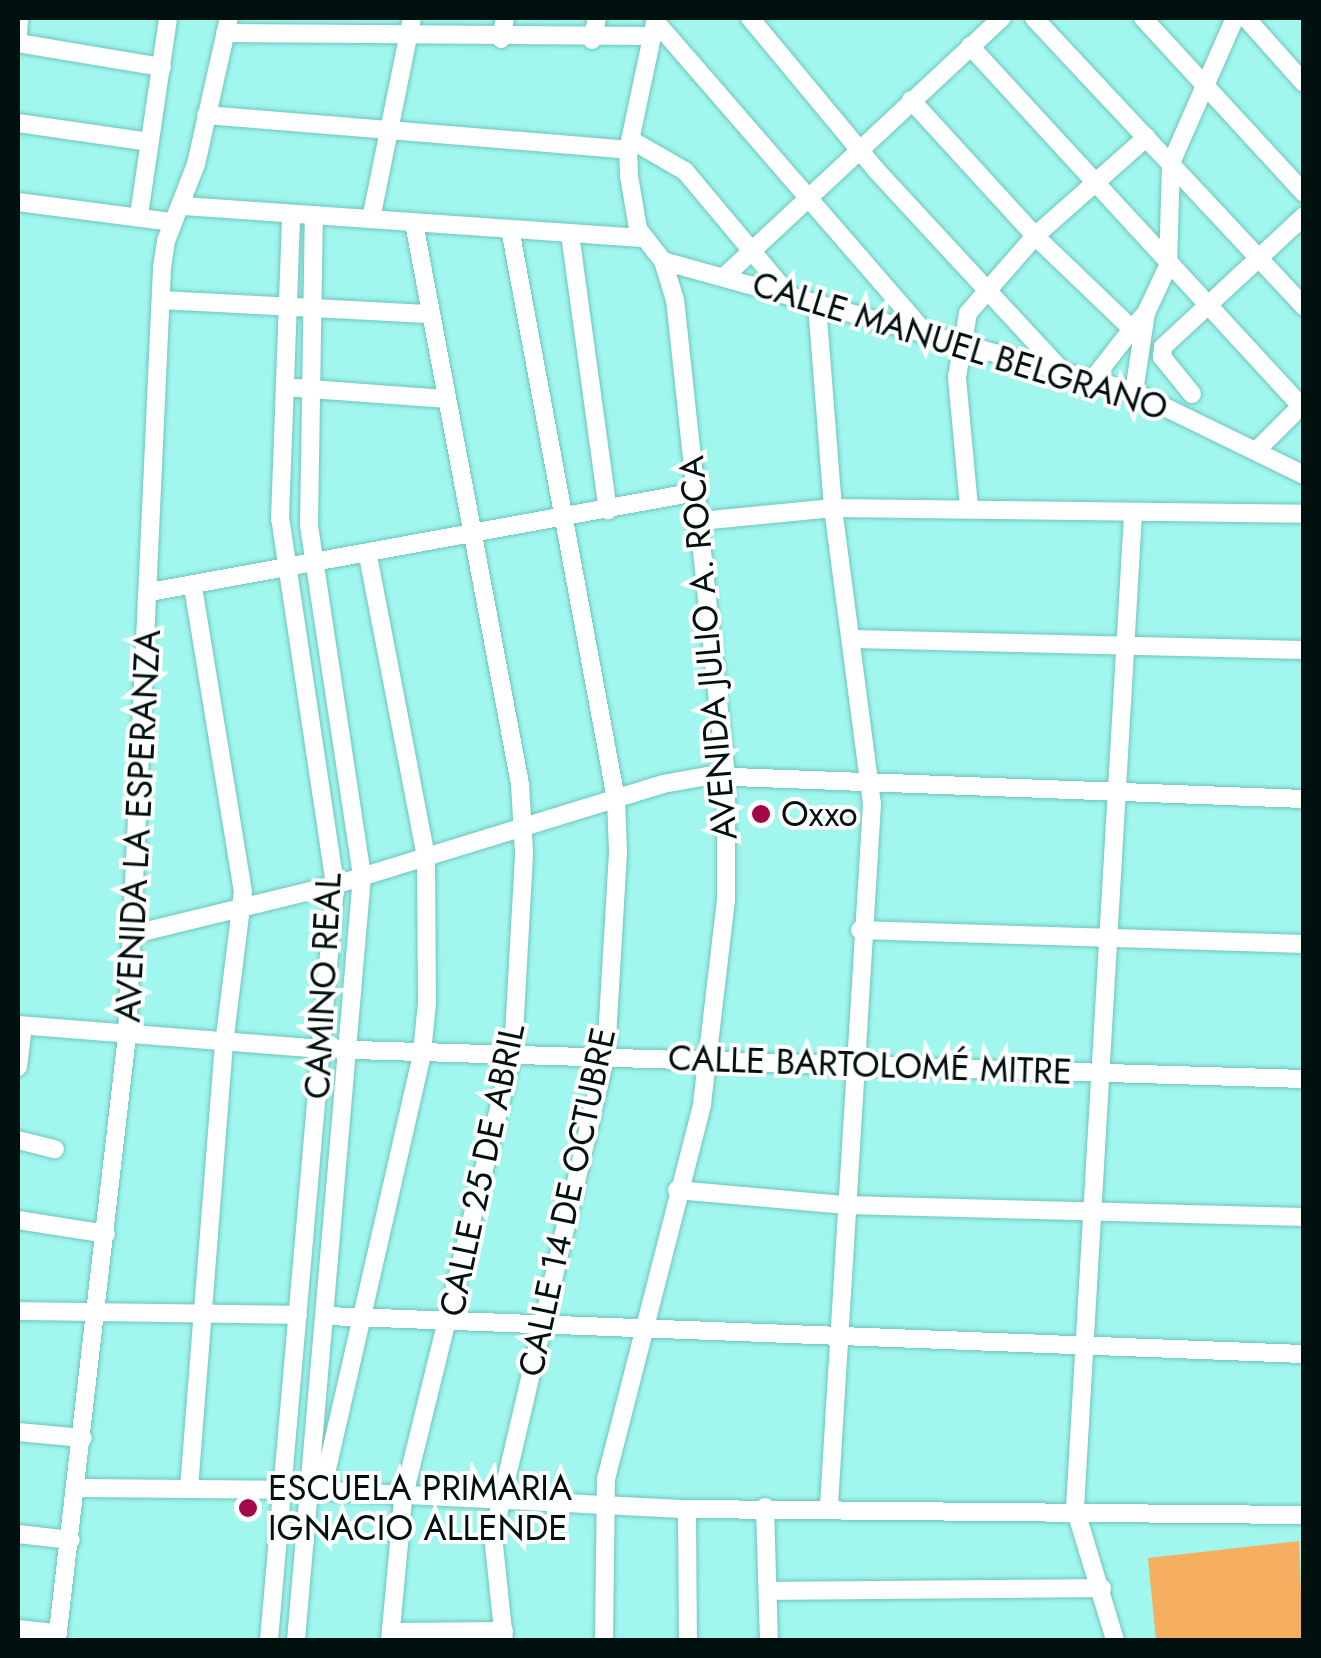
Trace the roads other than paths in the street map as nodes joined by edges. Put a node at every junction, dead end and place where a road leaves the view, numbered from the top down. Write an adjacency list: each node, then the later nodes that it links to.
1 (19, 18): 15 (street)
2 (168, 18): 22 (street)
3 (322, 18): 16 (street)
4 (412, 18): 17 (street)
5 (506, 18): 18 (street)
6 (597, 18): 19 (street)
7 (750, 18): 32 (street)
8 (1002, 18): 21 (street)
9 (1034, 18): 29 (street)
10 (1143, 18): 23 (street)
11 (1235, 18): 23 (street)
12 (1246, 18): 24 (street)
13 (227, 25): 16 (street); 26 (street, AVENIDA LA ESPERANZA)
14 (654, 25): 19 (street); 31 (street); 36 (street)
15 (18, 34)
16 (318, 37): 17 (street)
17 (406, 39): 18 (street); 28 (street)
18 (501, 39): 19 (street)
19 (592, 40)
20 (18, 43): 22 (street)
21 (970, 46): 25 (street); 34 (street)
22 (162, 67): 30 (street)
23 (1204, 83): 33 (street); 35 (street)
24 (1304, 83)
25 (911, 100): 32 (street); 47 (street)
26 (206, 115): 28 (street); 38 (street, AVENIDA LA ESPERANZA)
27 (18, 122): 30 (street)
28 (385, 132): 31 (street); 43 (street)
29 (1146, 136): 33 (street); 34 (street)
30 (150, 142): 40 (street)
31 (630, 145): 48 (street); 49 (street)
32 (858, 149): 36 (street); 54 (street)
33 (1171, 163): 50 (street); 52 (street)
34 (1094, 184): 47 (street); 52 (street)
35 (1304, 193)
36 (808, 199): 49 (street); 65 (street)
37 (18, 202): 40 (street)
38 (178, 214): 39 (street); 40 (street); 56 (street, AVENIDA LA ESPERANZA)
39 (291, 214): 41 (street); 57 (street, CAMINO REAL)
40 (139, 216)
41 (314, 216): 43 (street); 59 (street, CAMINO REAL)
42 (1304, 216): 50 (street)
43 (371, 219): 44 (street)
44 (414, 223): 45 (street); 63 (street, CALLE 25 DE ABRIL)
45 (510, 229): 46 (street); 83 (street, CALLE 14 DE OCTUBRE)
46 (570, 234): 48 (street); 80 (street)
47 (1035, 236): 54 (street); 64 (street)
48 (642, 238): 51 (street, AVENIDA JULIO A. ROCA)
49 (756, 250): 53 (street); 55 (street)
50 (1257, 258): 58 (street); 61 (street)
51 (663, 261): 53 (street, CALLE MANUEL BELGRANO); 77 (street, AVENIDA JULIO A. ROCA)
52 (1168, 266): 58 (street); 62 (street)
53 (726, 275): 55 (street, CALLE MANUEL BELGRANO)
54 (986, 284): 66 (street); 67 (street)
55 (788, 294): 60 (street, CALLE MANUEL BELGRANO)
56 (161, 300): 57 (street); 90 (street, AVENIDA LA ESPERANZA)
57 (285, 303): 59 (street); 69 (street, CAMINO REAL)
58 (1206, 304): 72 (street); 74 (street)
59 (308, 305): 63 (street); 70 (street, CAMINO REAL)
60 (816, 305): 65 (street, CALLE MANUEL BELGRANO); 79 (street)
61 (1304, 308)
62 (1146, 313): 64 (street); 71 (street)
63 (428, 314): 73 (street, CALLE 25 DE ABRIL)
64 (1132, 329): 68 (street)
65 (925, 334): 66 (street, CALLE MANUEL BELGRANO)
66 (958, 344): 67 (street, CALLE MANUEL BELGRANO); 78 (street)
67 (1069, 378): 68 (street, CALLE MANUEL BELGRANO)
68 (1090, 382): 71 (street, CALLE MANUEL BELGRANO)
69 (281, 386): 70 (street); 88 (street, CAMINO REAL)
70 (307, 389): 73 (street); 87 (street, CAMINO REAL)
71 (1134, 392): 75 (street, CALLE MANUEL BELGRANO)
72 (1192, 394)
73 (446, 399): 85 (street, CALLE 25 DE ABRIL)
74 (1303, 406): 75 (street)
75 (1258, 448): 76 (street, CALLE MANUEL BELGRANO)
76 (1304, 476)
77 (696, 492): 80 (street); 84 (street, AVENIDA JULIO A. ROCA)
78 (968, 507): 79 (street); 81 (street)
79 (833, 508): 84 (street); 91 (street)
80 (608, 510): 83 (street)
81 (1133, 514): 82 (street); 92 (street)
82 (1304, 514)
83 (562, 519): 85 (street); 97 (street, CALLE 14 DE OCTUBRE)
84 (700, 521): 94 (street, AVENIDA JULIO A. ROCA)
85 (472, 537): 86 (street); 99 (street, CALLE 25 DE ABRIL)
86 (368, 556): 87 (street); 100 (street)
87 (313, 566): 88 (street); 101 (street, CAMINO REAL)
88 (284, 569): 89 (street); 102 (street, CAMINO REAL)
89 (193, 585): 90 (street); 103 (street)
90 (150, 592): 105 (street, AVENIDA LA ESPERANZA)
91 (853, 640): 92 (street); 95 (street)
92 (1122, 648): 93 (street); 96 (street)
93 (1304, 650)
94 (726, 776): 95 (street); 97 (street); 116 (street, AVENIDA JULIO A. ROCA)
95 (870, 780): 96 (street); 104 (street)
96 (1120, 794): 98 (street); 106 (street)
97 (616, 799): 99 (street); 115 (street, CALLE 14 DE OCTUBRE)
98 (1304, 799)
99 (524, 828): 100 (street); 114 (street, CALLE 25 DE ABRIL)
100 (426, 857): 101 (street); 113 (street)
101 (362, 876): 102 (street); 112 (street, CAMINO REAL)
102 (335, 885): 103 (street); 111 (street, CAMINO REAL)
103 (243, 909): 105 (street); 110 (street)
104 (860, 930): 106 (street); 118 (street)
105 (134, 934): 109 (street, AVENIDA LA ESPERANZA)
106 (1108, 937): 107 (street); 119 (street)
107 (1304, 944)
108 (20, 1026): 109 (street, CALLE BARTOLOMÉ MITRE); 117 (street)
109 (127, 1036): 110 (street, CALLE BARTOLOMÉ MITRE); 128 (street, AVENIDA LA ESPERANZA)
110 (224, 1044): 111 (street, CALLE BARTOLOMÉ MITRE); 131 (street)
111 (322, 1049): 112 (street, CALLE BARTOLOMÉ MITRE); 132 (street, CAMINO REAL)
112 (346, 1050): 113 (street, CALLE BARTOLOMÉ MITRE); 133 (street, CAMINO REAL)
113 (422, 1052): 114 (street, CALLE BARTOLOMÉ MITRE); 134 (street)
114 (513, 1052): 115 (street, CALLE BARTOLOMÉ MITRE); 135 (street, CALLE 25 DE ABRIL)
115 (606, 1055): 116 (street, CALLE BARTOLOMÉ MITRE); 136 (street, CALLE 14 DE OCTUBRE)
116 (709, 1062): 118 (street, CALLE BARTOLOMÉ MITRE); 123 (street, AVENIDA JULIO A. ROCA)
117 (18, 1067)
118 (853, 1067): 119 (street, CALLE BARTOLOMÉ MITRE); 124 (street)
119 (1102, 1074): 120 (street, CALLE BARTOLOMÉ MITRE); 125 (street)
120 (1304, 1079)
121 (18, 1140): 122 (street)
122 (55, 1148)
123 (677, 1190): 124 (street); 137 (street, AVENIDA JULIO A. ROCA)
124 (846, 1206): 125 (street); 138 (street)
125 (1091, 1210): 126 (street); 139 (street)
126 (1304, 1217)
127 (18, 1220): 128 (street)
128 (106, 1234): 130 (street, AVENIDA LA ESPERANZA)
129 (18, 1311): 130 (street)
130 (96, 1311): 131 (street); 142 (street, AVENIDA LA ESPERANZA)
131 (203, 1315): 132 (street); 144 (street)
132 (298, 1315): 145 (street, CAMINO REAL)
133 (327, 1316): 134 (street); 146 (street, CAMINO REAL)
134 (362, 1319): 135 (street); 146 (street)
135 (451, 1325): 136 (street); 147 (street, CALLE 25 DE ABRIL)
136 (542, 1326): 137 (street); 148 (street, CALLE 14 DE OCTUBRE)
137 (640, 1329): 138 (street); 149 (street, AVENIDA JULIO A. ROCA)
138 (840, 1336): 139 (street); 150 (street)
139 (1083, 1349): 140 (street); 153 (street)
140 (1304, 1354)
141 (18, 1432): 142 (street)
142 (83, 1438): 143 (street, AVENIDA LA ESPERANZA)
143 (78, 1488): 144 (street); 156 (street, AVENIDA LA ESPERANZA)
144 (190, 1488): 145 (street)
145 (282, 1490): 146 (street); 163 (street, CAMINO REAL)
146 (315, 1490): 147 (street); 164 (street, CAMINO REAL)
147 (403, 1499): 148 (street); 160 (street, CALLE 25 DE ABRIL)
148 (498, 1503): 149 (street); 161 (street, CALLE 14 DE OCTUBRE)
149 (603, 1504): 152 (street); 165 (street, AVENIDA JULIO A. ROCA)
150 (829, 1506): 151 (street); 153 (street)
151 (764, 1507): 152 (street); 158 (street)
152 (686, 1508): 166 (street)
153 (1074, 1508): 154 (street); 157 (street)
154 (1304, 1515)
155 (18, 1534): 156 (street)
156 (71, 1540): 162 (street, AVENIDA LA ESPERANZA)
157 (1102, 1588): 158 (street); 168 (street)
158 (768, 1591): 167 (street)
159 (18, 1629): 162 (street)
160 (391, 1636): 161 (street)
161 (504, 1636)
162 (57, 1637)
163 (269, 1640)
164 (296, 1640)
165 (604, 1640)
166 (688, 1640)
167 (768, 1640)
168 (1115, 1640)

